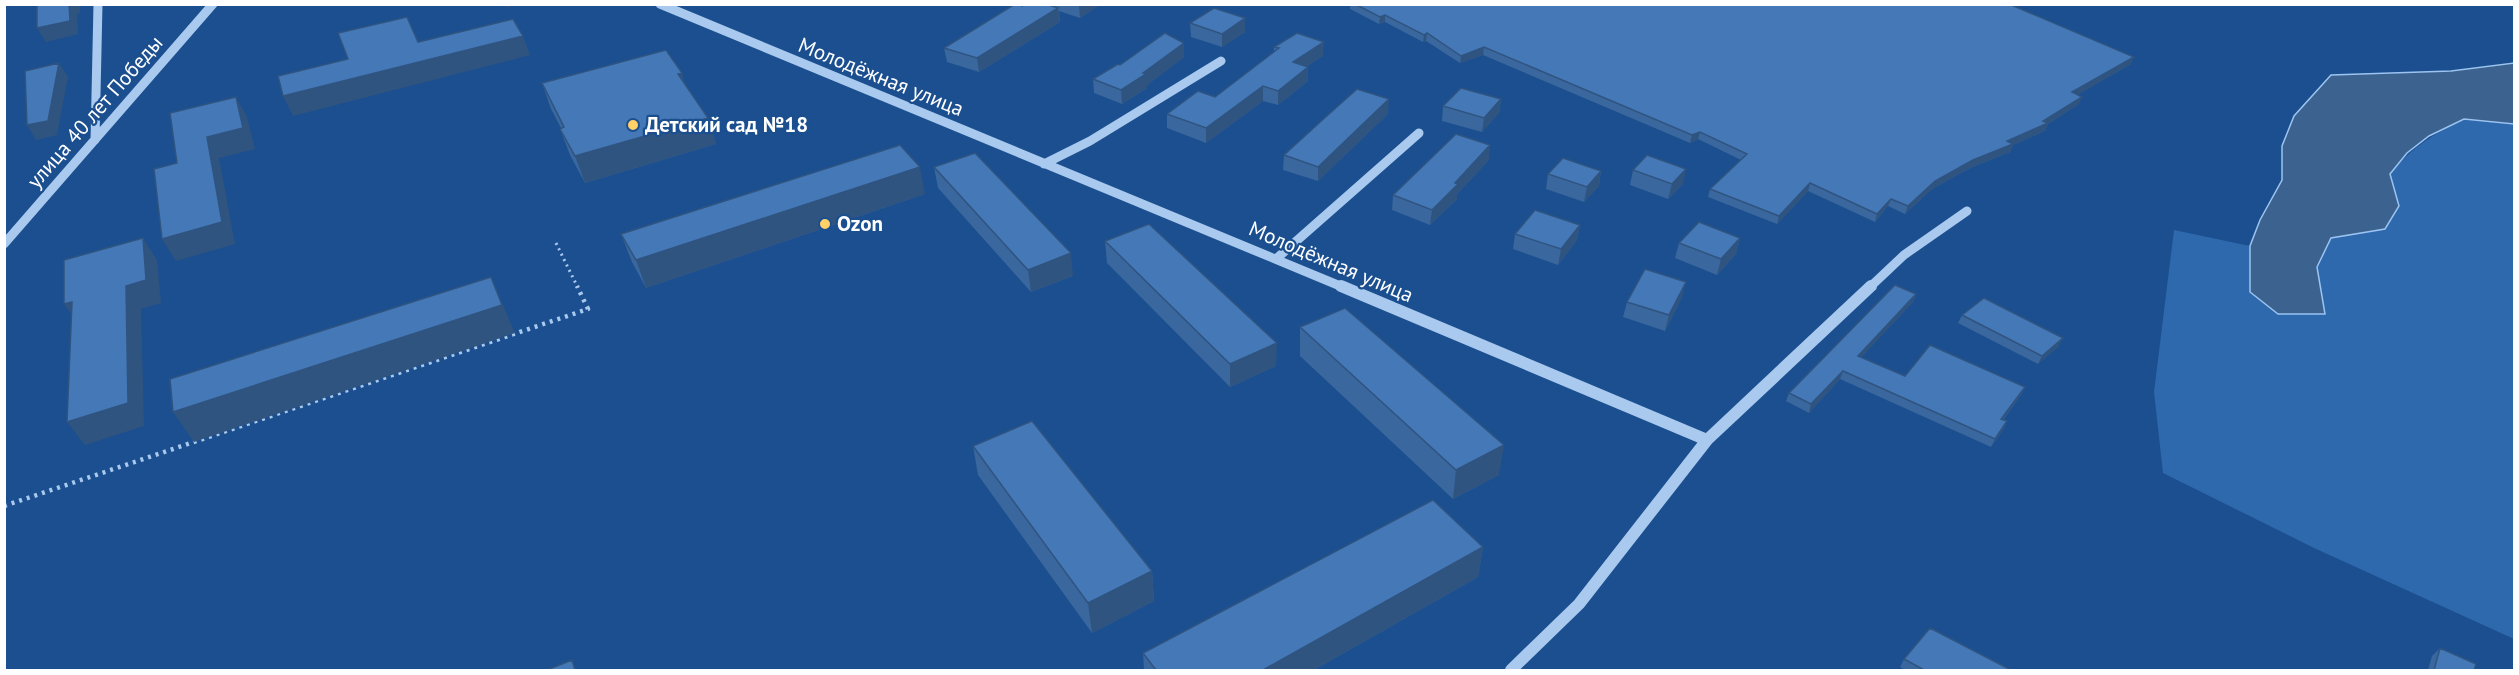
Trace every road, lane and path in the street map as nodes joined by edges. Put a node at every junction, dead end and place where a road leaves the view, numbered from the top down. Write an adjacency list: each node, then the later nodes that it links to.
1 (98, 4): 6 (street)
2 (213, 4): 6 (street, улица 40 лет Победы)
3 (660, 4): 7 (street, Молодёжная улица)
4 (1221, 61): 7 (street)
5 (1419, 133): 11 (street)
6 (95, 140): 10 (street, улица 40 лет Победы)
7 (1044, 164): 11 (street, Молодёжная улица)
8 (1967, 211): 12 (street)
9 (556, 243): 13 (path)
10 (4, 244)
11 (1276, 259): 12 (street, Молодёжная улица)
12 (1707, 440): 14 (street)
13 (4, 506)
14 (1511, 670)

